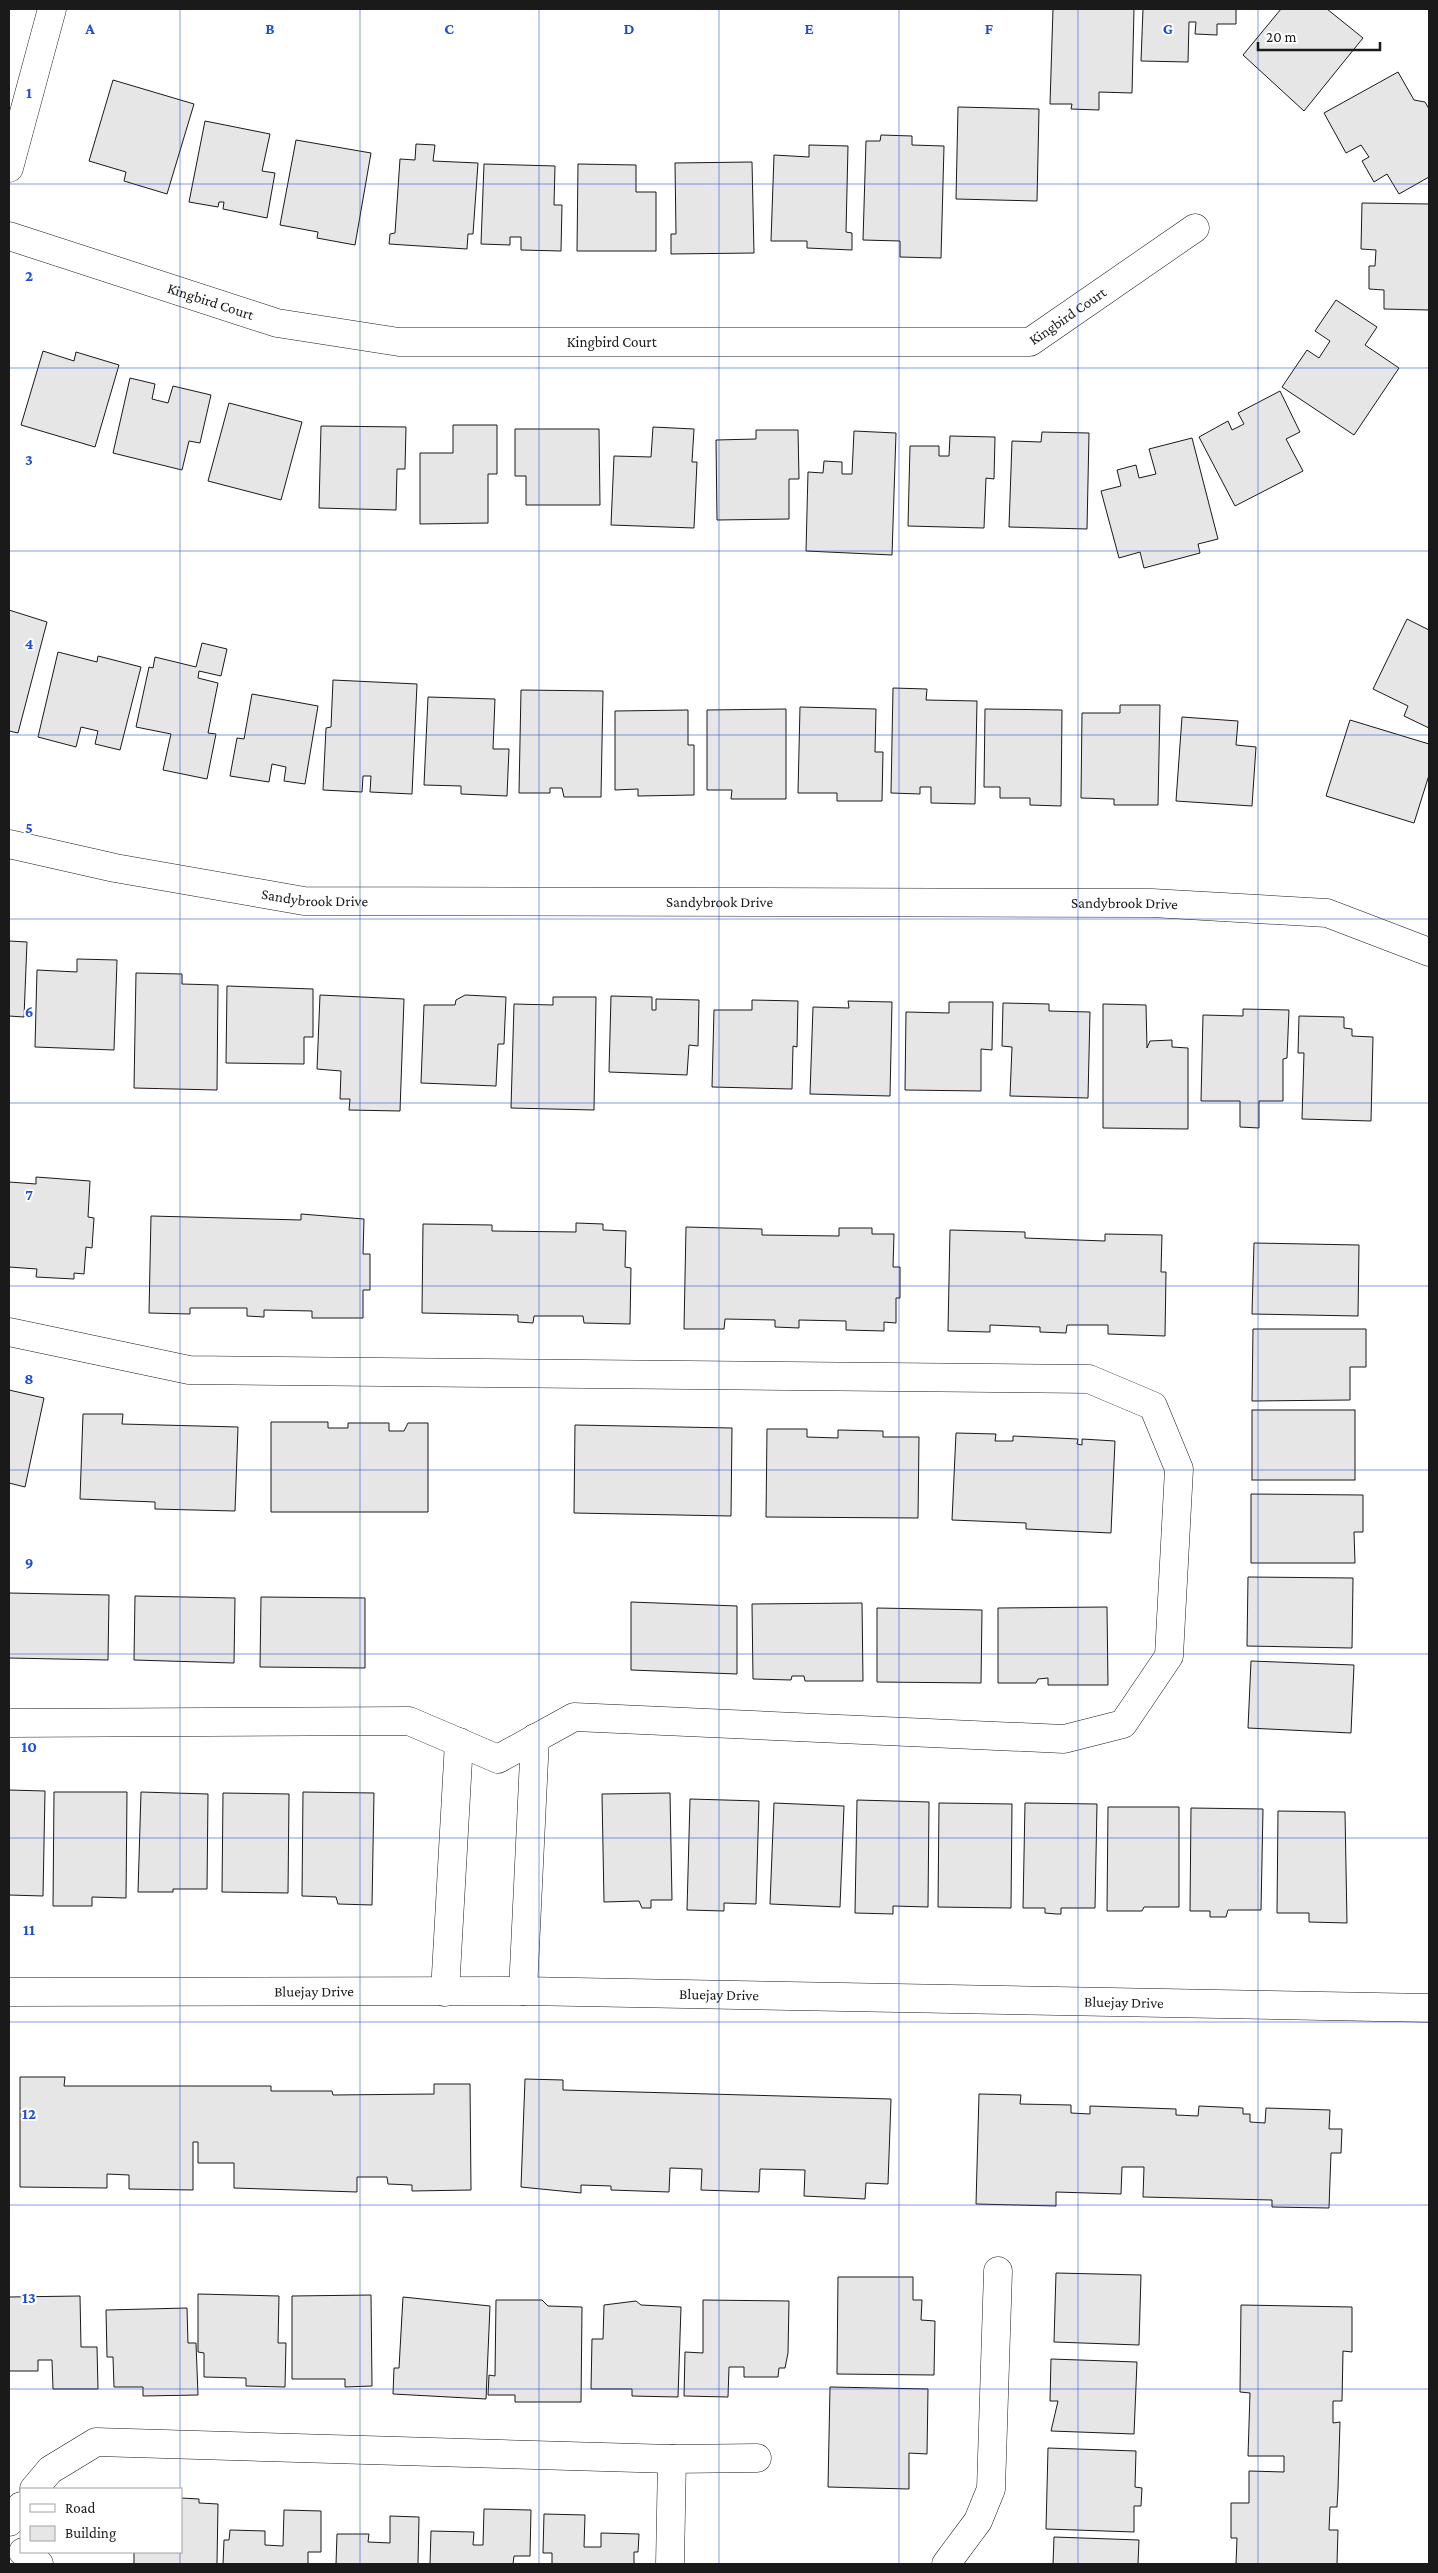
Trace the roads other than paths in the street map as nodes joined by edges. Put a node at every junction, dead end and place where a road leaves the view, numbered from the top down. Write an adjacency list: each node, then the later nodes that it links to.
1 (52, 9): 2 (street)
2 (9, 168)
3 (1195, 228): 4 (street, Kingbird Court)
4 (9, 236)
5 (9, 844): 6 (street, Sandybrook Drive)
6 (1429, 952)
7 (9, 1332): 9 (street)
8 (9, 1723): 10 (street)
9 (535, 1738): 10 (street); 11 (street)
10 (459, 1742): 13 (street)
11 (523, 1991): 13 (street, Bluejay Drive); 14 (street, Bluejay Drive)
12 (9, 1992): 13 (street, Bluejay Drive)
13 (446, 1992)
14 (1429, 2008)
15 (998, 2271): 26 (street)
16 (757, 2458): 17 (street)
17 (672, 2459): 18 (street); 25 (street)
18 (35, 2488)
19 (20, 2507): 20 (street)
20 (9, 2522)
21 (9, 2541): 22 (street)
22 (20, 2549)
23 (25, 2553): 24 (street)
24 (39, 2564)
25 (670, 2564)
26 (946, 2564)

